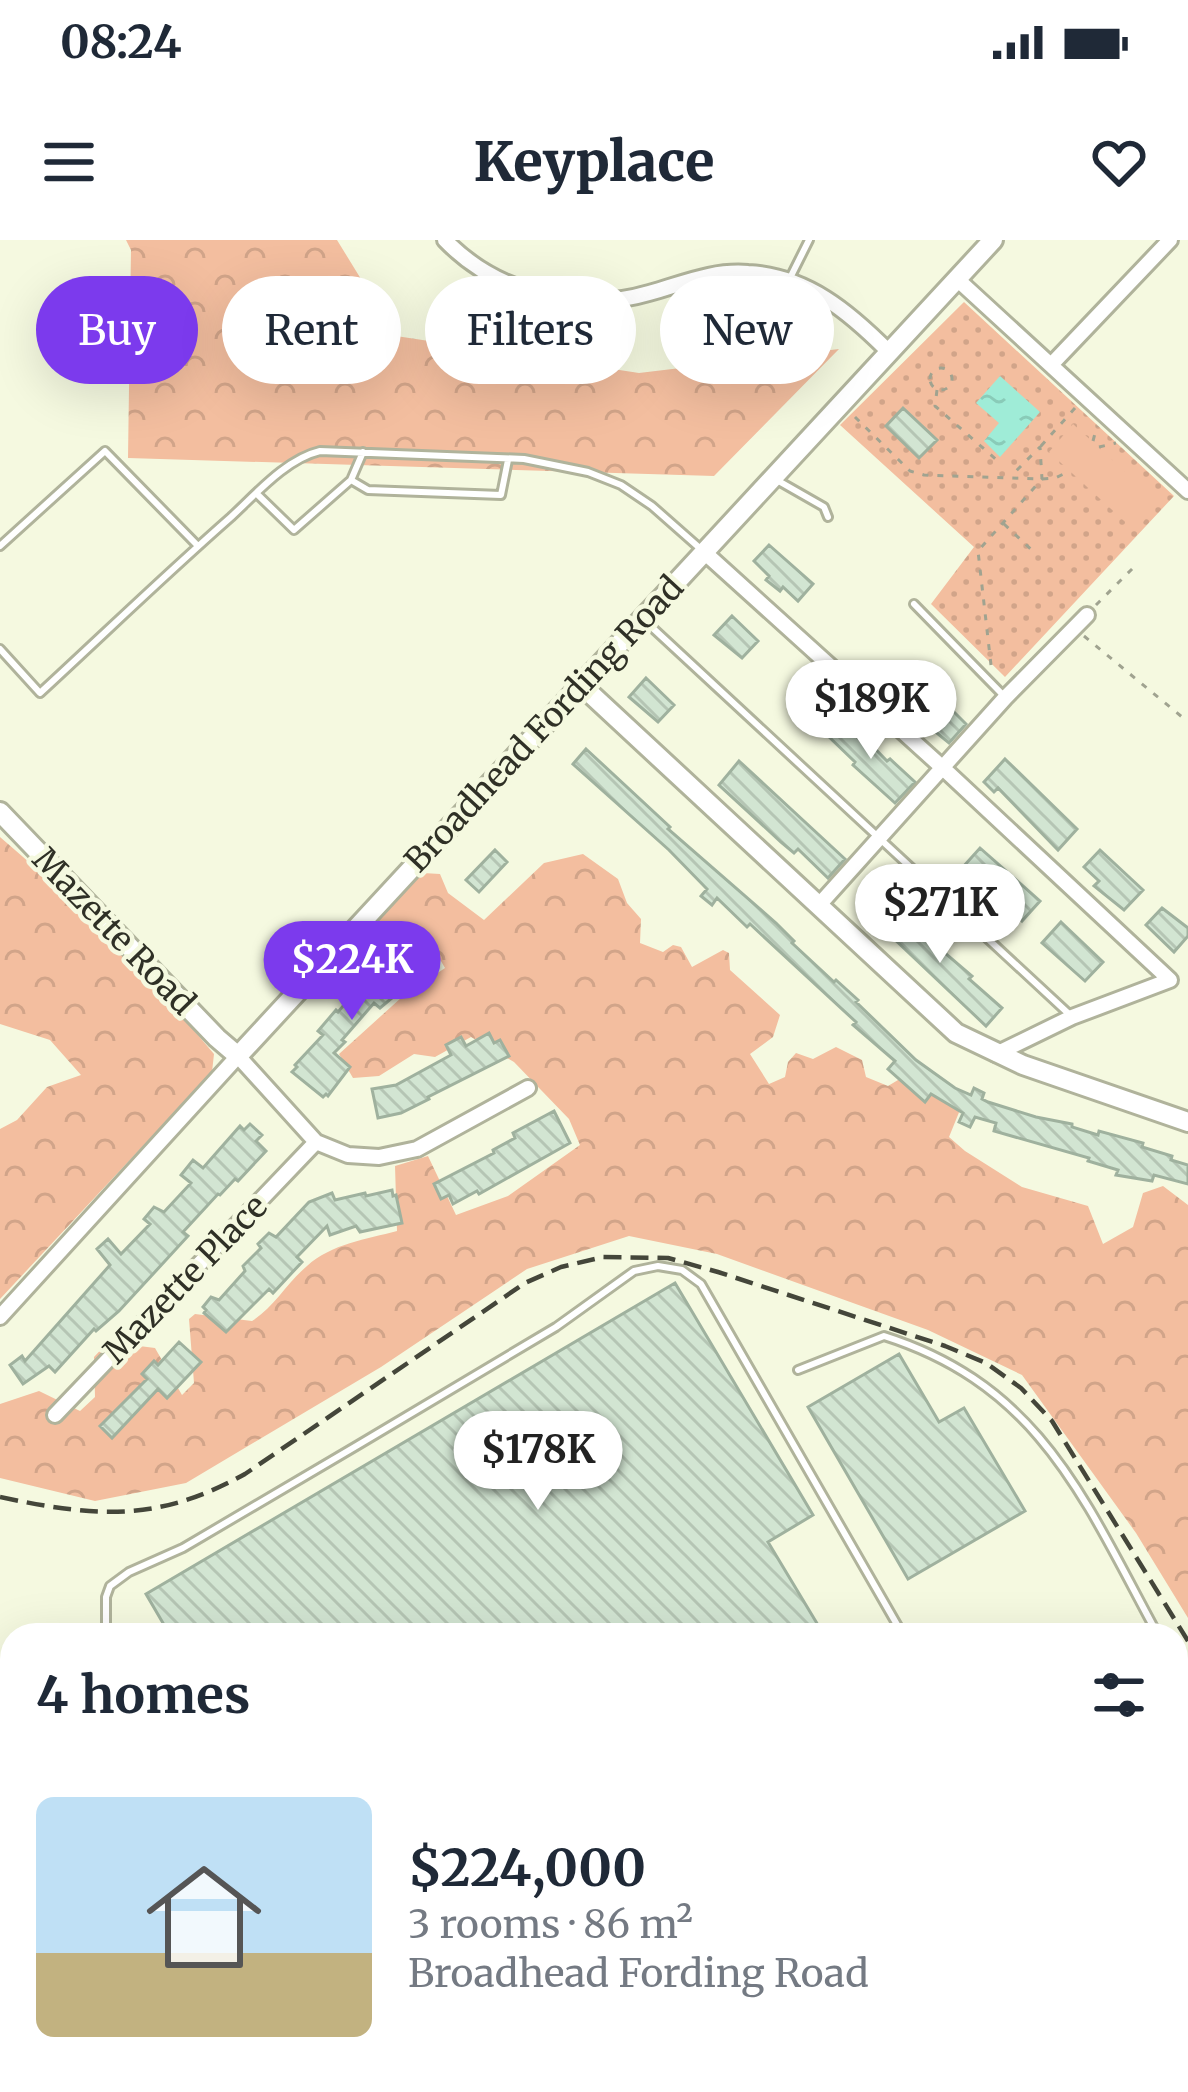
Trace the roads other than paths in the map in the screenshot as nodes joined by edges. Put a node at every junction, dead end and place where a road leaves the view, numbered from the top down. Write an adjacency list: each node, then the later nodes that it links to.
1 (445, 240): 9 (street)
2 (808, 240): 7 (lane)
3 (993, 240): 8 (street, Broadhead Fording Road)
4 (1170, 240): 12 (street)
5 (704, 276): 6 (street)
6 (770, 276)
7 (791, 276)
8 (957, 279): 11 (street, Broadhead Fording Road); 12 (street)
9 (660, 289)
10 (834, 303): 11 (street)
11 (889, 352): 15 (street, Broadhead Fording Road)
12 (1051, 365): 17 (street)
13 (363, 452): 14 (lane); 16 (lane); 18 (lane)
14 (508, 458): 16 (lane); 22 (lane)
15 (772, 478): 19 (lane); 22 (street, Broadhead Fording Road)
16 (352, 480): 18 (lane)
17 (1188, 491)
18 (257, 494): 21 (lane)
19 (828, 517)
20 (0, 546): 21 (lane)
21 (198, 546): 26 (lane)
22 (703, 551): 25 (street, Broadhead Fording Road); 29 (street)
23 (914, 604): 28 (lane)
24 (1087, 614): 28 (street)
25 (641, 618): 27 (street, Broadhead Fording Road); 31 (lane)
26 (0, 649)
27 (580, 684): 32 (street); 35 (street, Broadhead Fording Road)
28 (1005, 698): 29 (street)
29 (944, 769): 31 (street); 33 (street)
30 (0, 812): 35 (street, Mazette Road)
31 (880, 839): 32 (street); 33 (lane)
32 (819, 905): 34 (street)
33 (1072, 1017): 34 (street)
34 (996, 1054): 37 (street)
35 (238, 1056): 38 (street, Mazette Road); 39 (street, Broadhead Fording Road)
36 (528, 1088): 38 (street)
37 (1188, 1122)
38 (316, 1142): 41 (street, Mazette Place)
39 (0, 1317)
40 (798, 1370): 44 (lane)
41 (56, 1415)
42 (106, 1623): 43 (lane)
43 (896, 1623)
44 (1151, 1623)

